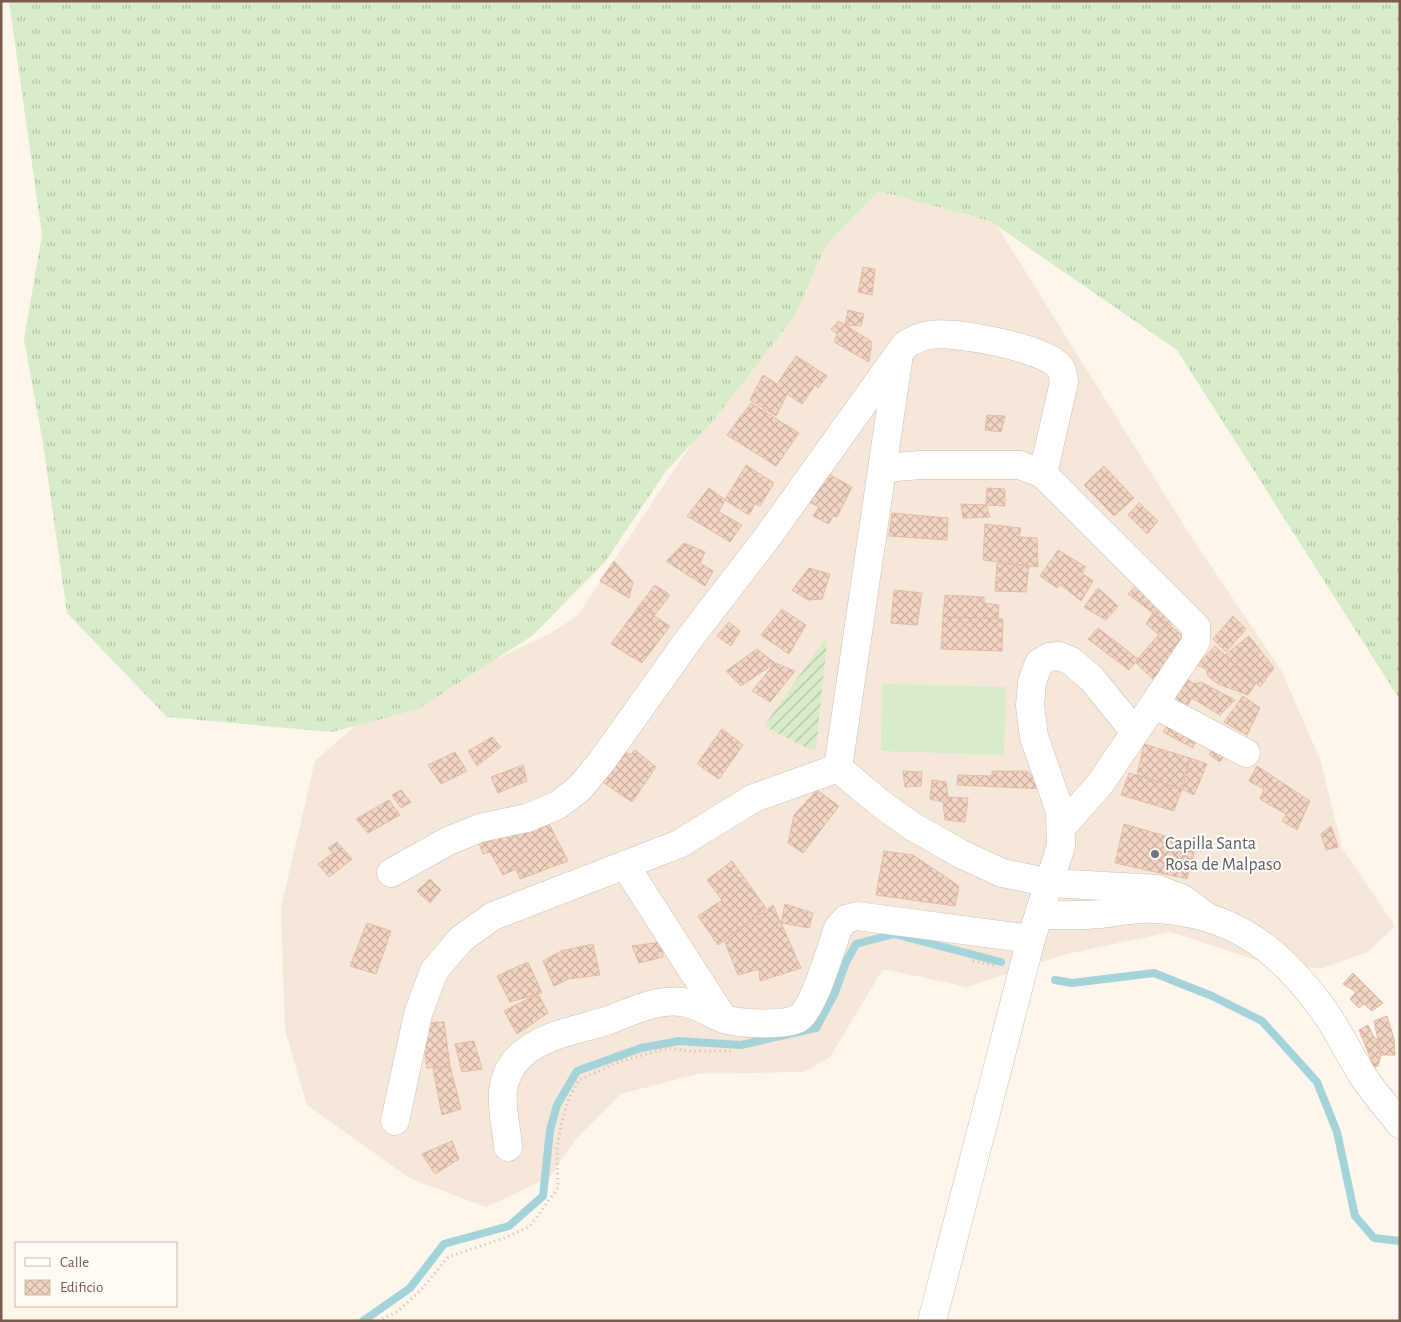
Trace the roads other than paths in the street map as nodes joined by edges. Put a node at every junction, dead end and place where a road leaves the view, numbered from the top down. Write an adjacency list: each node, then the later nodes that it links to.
1 (899, 357): 2 (street); 3 (street); 12 (street)
2 (883, 468): 3 (street); 7 (street)
3 (1043, 474): 4 (street)
4 (1154, 704): 5 (street); 6 (street)
5 (1135, 732): 8 (street); 9 (street)
6 (1246, 754)
7 (838, 768): 11 (street); 13 (street)
8 (1100, 784): 9 (street); 10 (street)
9 (1052, 785): 10 (street)
10 (1061, 828): 13 (street)
11 (625, 865): 16 (street); 17 (street)
12 (391, 873)
13 (1050, 883): 14 (street); 15 (street)
14 (1206, 916): 15 (street); 18 (street)
15 (1035, 927): 16 (street); 20 (street)
16 (723, 1018): 19 (street)
17 (395, 1121)
18 (1400, 1124)
19 (508, 1147)
20 (932, 1321)

